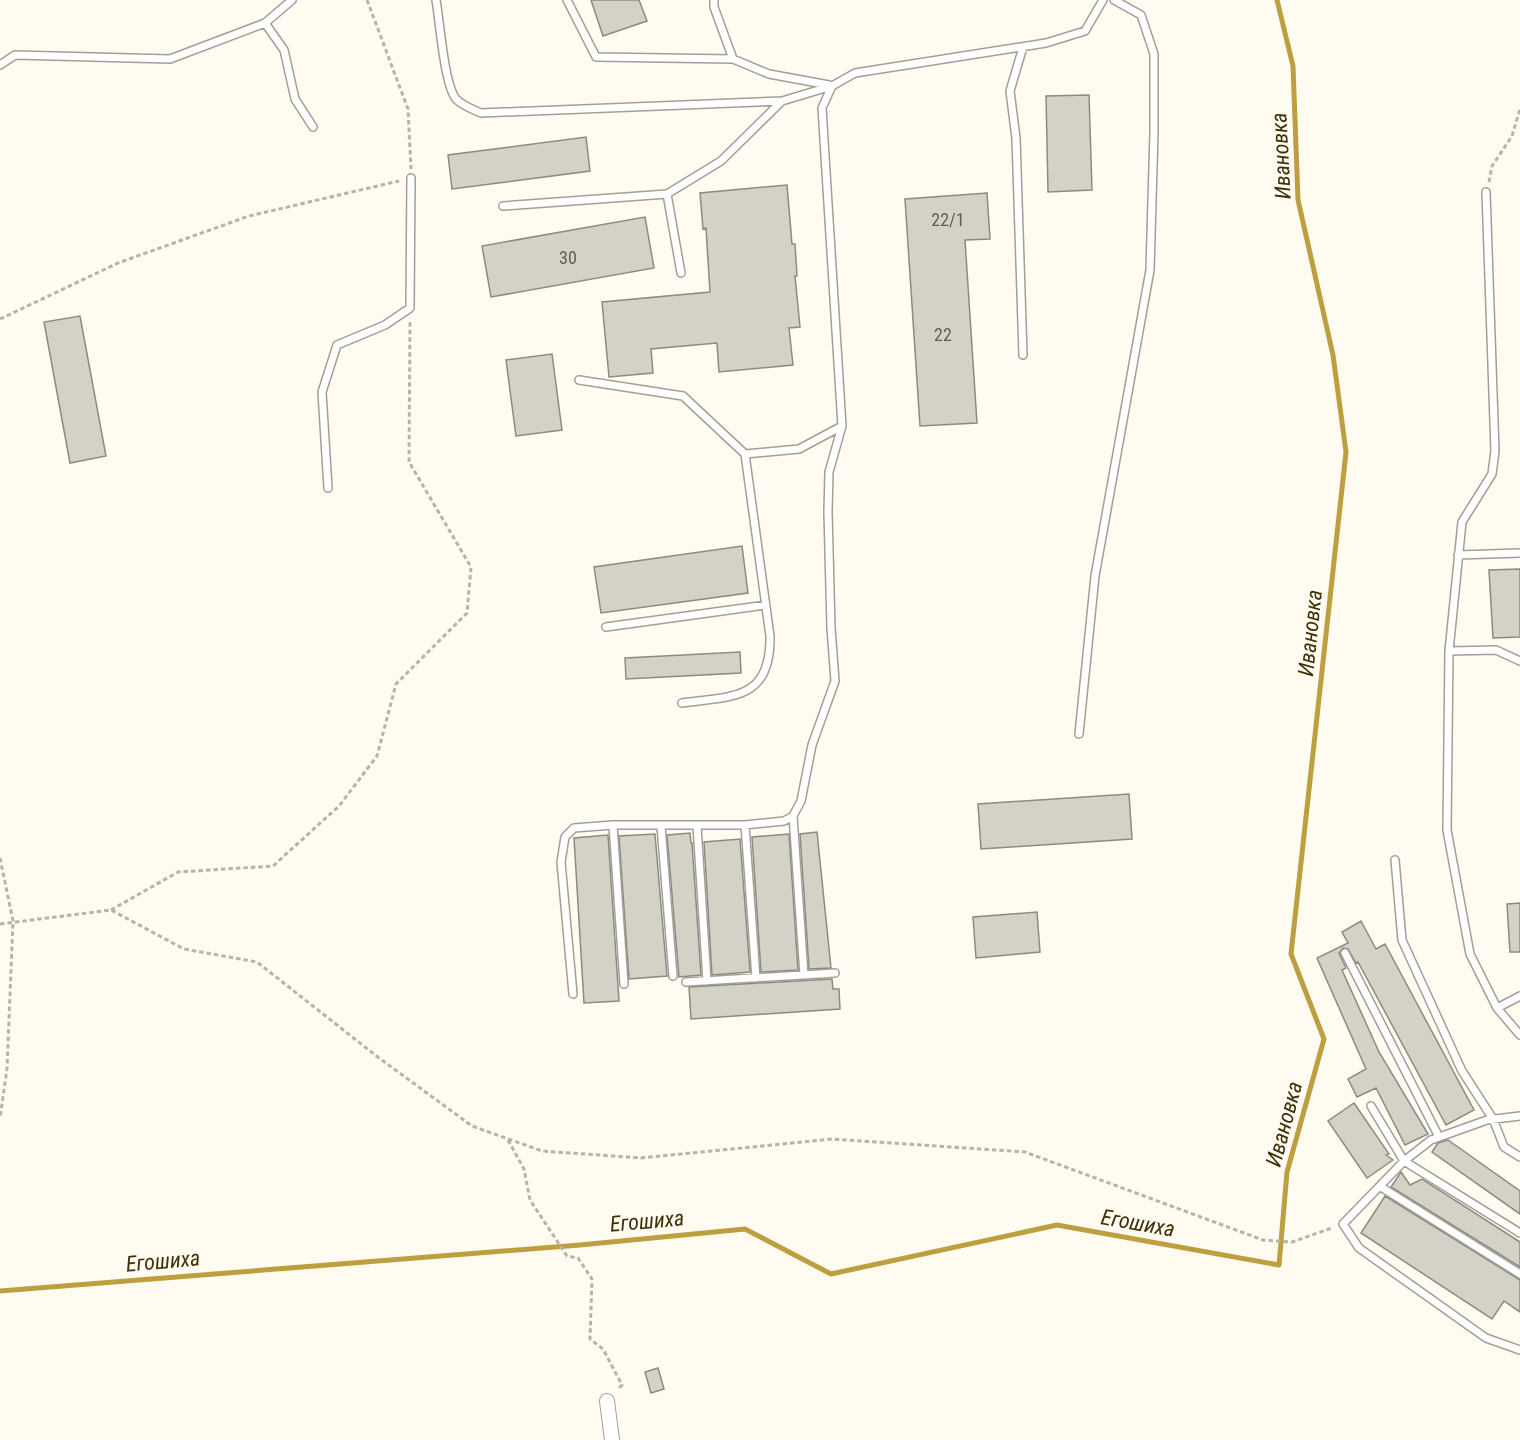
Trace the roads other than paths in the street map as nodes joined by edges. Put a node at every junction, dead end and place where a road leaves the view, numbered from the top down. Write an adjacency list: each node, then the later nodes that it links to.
1 (292, 0): 7 (lane)
2 (436, 0): 12 (lane)
3 (567, 0): 9 (lane)
4 (714, 0): 9 (lane)
5 (1103, 0): 8 (lane)
6 (1114, 0): 31 (lane)
7 (265, 23): 10 (lane); 13 (lane)
8 (1023, 47): 11 (lane); 19 (lane)
9 (733, 59): 11 (lane)
10 (0, 65)
11 (832, 86): 12 (lane); 21 (lane)
12 (782, 101): 16 (lane)
13 (313, 127)
14 (411, 178): 23 (lane)
15 (1486, 192): 25 (lane)
16 (666, 194): 17 (lane); 18 (lane)
17 (503, 206)
18 (681, 273)
19 (1023, 355)
20 (579, 380): 22 (lane)
21 (842, 426): 22 (lane); 32 (lane)
22 (745, 453): 26 (lane)
23 (328, 488)
24 (1520, 553): 25 (lane)
25 (1458, 555): 28 (lane)
26 (766, 605): 27 (lane); 30 (lane)
27 (606, 627)
28 (1449, 651): 29 (lane); 48 (lane)
29 (1520, 662)
30 (682, 703)
31 (1079, 734)
32 (793, 816): 34 (lane); 40 (lane)
33 (613, 825): 35 (lane); 45 (lane); 46 (lane)
34 (745, 825): 36 (lane); 42 (lane)
35 (661, 826): 36 (lane); 41 (lane)
36 (697, 826): 43 (lane)
37 (1395, 860): 52 (lane)
38 (1345, 953): 53 (lane)
39 (835, 973): 40 (lane)
40 (804, 975): 42 (lane)
41 (673, 976)
42 (756, 978): 43 (lane)
43 (707, 981): 44 (lane)
44 (686, 982)
45 (624, 984)
46 (573, 994)
47 (1520, 996): 48 (lane)
48 (1497, 1008): 49 (lane)
49 (1520, 1035)
50 (1371, 1106): 55 (lane)
51 (1520, 1116): 52 (lane)
52 (1493, 1119): 53 (lane); 54 (lane)
53 (1439, 1137): 55 (lane)
54 (1520, 1157)
55 (1404, 1161): 56 (lane); 57 (lane)
56 (1381, 1187): 58 (lane); 59 (lane)
57 (1520, 1233)
58 (1520, 1274)
59 (1520, 1350)
60 (607, 1401): 61 (street)
61 (612, 1440)

